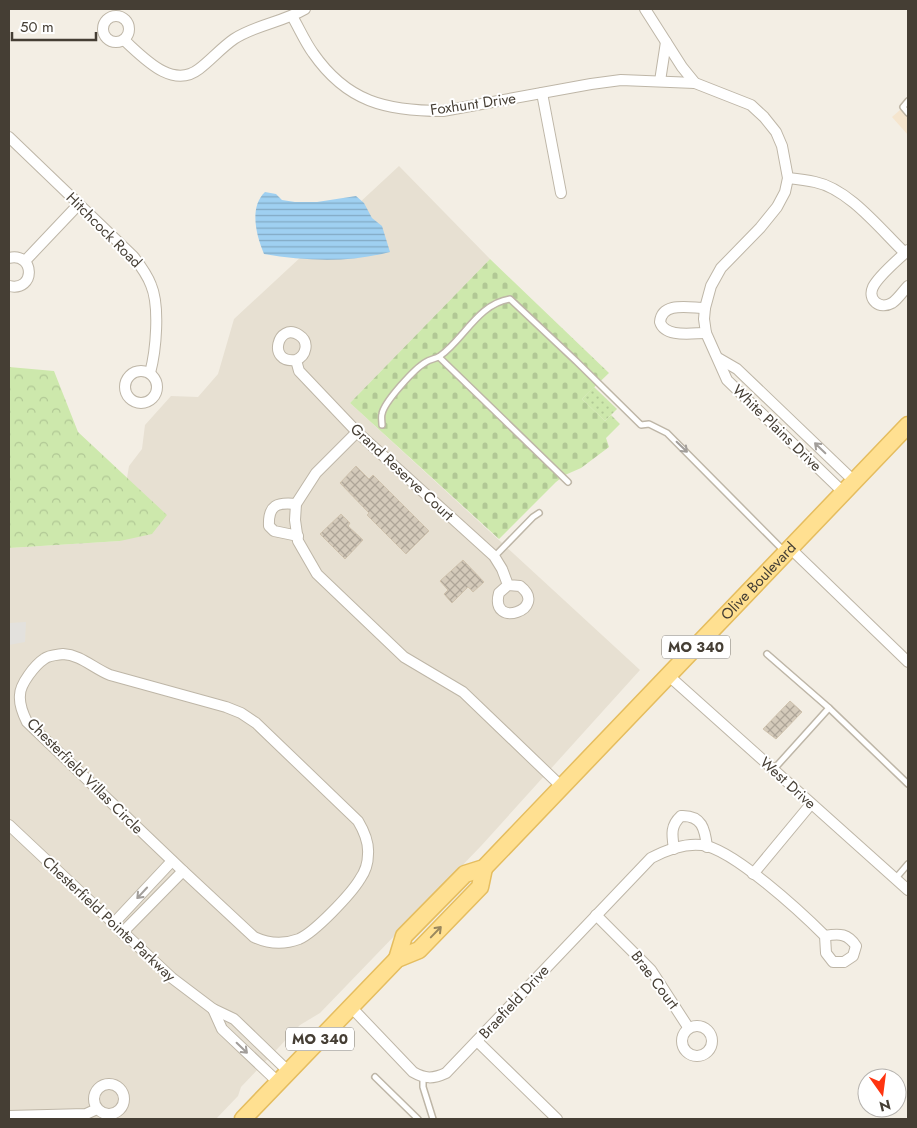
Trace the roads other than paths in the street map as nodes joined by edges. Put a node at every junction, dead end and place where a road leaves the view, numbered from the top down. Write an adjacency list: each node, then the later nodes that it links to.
1 (304, 9): 3 (street)
2 (645, 9): 5 (street, White Plains Drive)
3 (292, 16): 4 (street); 8 (street, Foxhunt Drive)
4 (124, 40)
5 (666, 42): 6 (street); 7 (street, White Plains Drive)
6 (660, 80): 7 (street, Foxhunt Drive); 8 (street, Foxhunt Drive)
7 (695, 82): 12 (street, White Plains Drive)
8 (542, 93): 13 (street)
9 (908, 101): 10 (lane)
10 (908, 113)
11 (9, 137): 14 (street, Hitchcock Road)
12 (788, 178): 15 (street); 20 (street, White Plains Drive)
13 (561, 193)
14 (79, 204): 17 (street); 25 (street, Hitchcock Road)
15 (906, 252): 19 (street)
16 (9, 258): 17 (street)
17 (25, 261): 18 (street)
18 (9, 286)
19 (908, 286)
20 (705, 308): 21 (street, White Plains Drive); 21 (street)
21 (706, 333): 23 (street, White Plains Drive)
22 (439, 357): 26 (lane); 29 (lane); 34 (lane, one-way to 34)
23 (718, 358): 30 (street, White Plains Drive, one-way to 23); 30 (street, White Plains Drive)
24 (296, 360): 28 (street, Grand Reserve Court)
25 (150, 373)
26 (382, 425)
27 (908, 425): 30 (main road, Olive Boulevard / MO 340)
28 (357, 432): 31 (street); 35 (street, Grand Reserve Court)
29 (568, 482)
30 (850, 488): 34 (main road, Olive Boulevard / MO 340)
31 (296, 504): 33 (street); 33 (street)
32 (539, 513): 35 (lane)
33 (298, 536): 43 (street)
34 (788, 551): 38 (street); 39 (main road, Olive Boulevard / MO 340)
35 (494, 556): 36 (street, Grand Reserve Court)
36 (508, 585)
37 (767, 654): 40 (lane)
38 (908, 662)
39 (669, 676): 41 (street, West Drive); 43 (main road, Olive Boulevard / MO 340)
40 (829, 708): 41 (lane); 42 (lane)
41 (773, 770): 44 (street, West Drive)
42 (908, 784)
43 (562, 787): 58 (main road, Olive Boulevard / MO 340)
44 (812, 804): 51 (street); 52 (street, West Drive)
45 (9, 825): 55 (street, Chesterfield Pointe Parkway)
46 (707, 847): 47 (street, Braefield Drive); 47 (street); 51 (street, Braefield Drive)
47 (674, 849): 54 (street, Braefield Drive)
48 (172, 861): 50 (street, Chesterfield Villas Circle); 50 (street, Chesterfield Villas Circle); 55 (street, one-way to 55)
49 (908, 864): 52 (lane)
50 (182, 872): 56 (street)
51 (753, 874): 57 (street, Braefield Drive)
52 (896, 878): 53 (street, West Drive)
53 (908, 890)
54 (596, 915): 60 (street, Brae Court); 61 (street, Braefield Drive)
55 (113, 924): 56 (street, Chesterfield Pointe Parkway)
56 (122, 933): 59 (street, Chesterfield Pointe Parkway)
57 (826, 936)
58 (351, 1007): 63 (main road, Olive Boulevard / MO 340); 64 (street)
59 (213, 1009): 63 (street, Chesterfield Pointe Parkway); 63 (street, Chesterfield Pointe Parkway, one-way to 63)
60 (688, 1027)
61 (477, 1041): 64 (street, Braefield Drive); 70 (street)
62 (376, 1077): 68 (lane)
63 (284, 1078): 67 (main road, Olive Boulevard / MO 340)
64 (423, 1078): 69 (lane)
65 (97, 1109): 66 (street)
66 (9, 1116)
67 (244, 1119)
68 (418, 1119)
69 (433, 1119)
70 (557, 1119)

